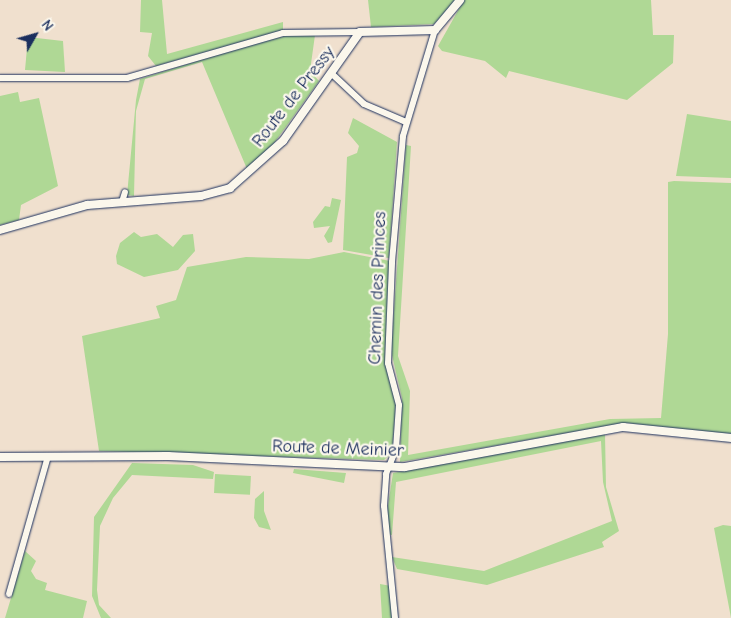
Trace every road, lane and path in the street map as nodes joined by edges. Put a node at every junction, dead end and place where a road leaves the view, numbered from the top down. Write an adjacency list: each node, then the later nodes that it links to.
1 (460, 0): 2 (street, Chemin des Princes)
2 (435, 30): 3 (street); 6 (street, Chemin des Princes)
3 (360, 32): 4 (street, Route de Pressy); 5 (street)
4 (331, 73): 6 (street); 8 (street, Route de Pressy)
5 (0, 78)
6 (406, 122): 13 (street, Chemin des Princes)
7 (125, 192): 8 (street)
8 (122, 202): 9 (street, Route de Pressy)
9 (0, 230)
10 (731, 438): 13 (street, Route de Meinier)
11 (48, 456): 12 (street, Route de Meinier); 13 (street, Route de Meinier); 14 (street)
12 (0, 457)
13 (391, 467): 15 (street, Chemin des Princes)
14 (9, 594)
15 (394, 618)

